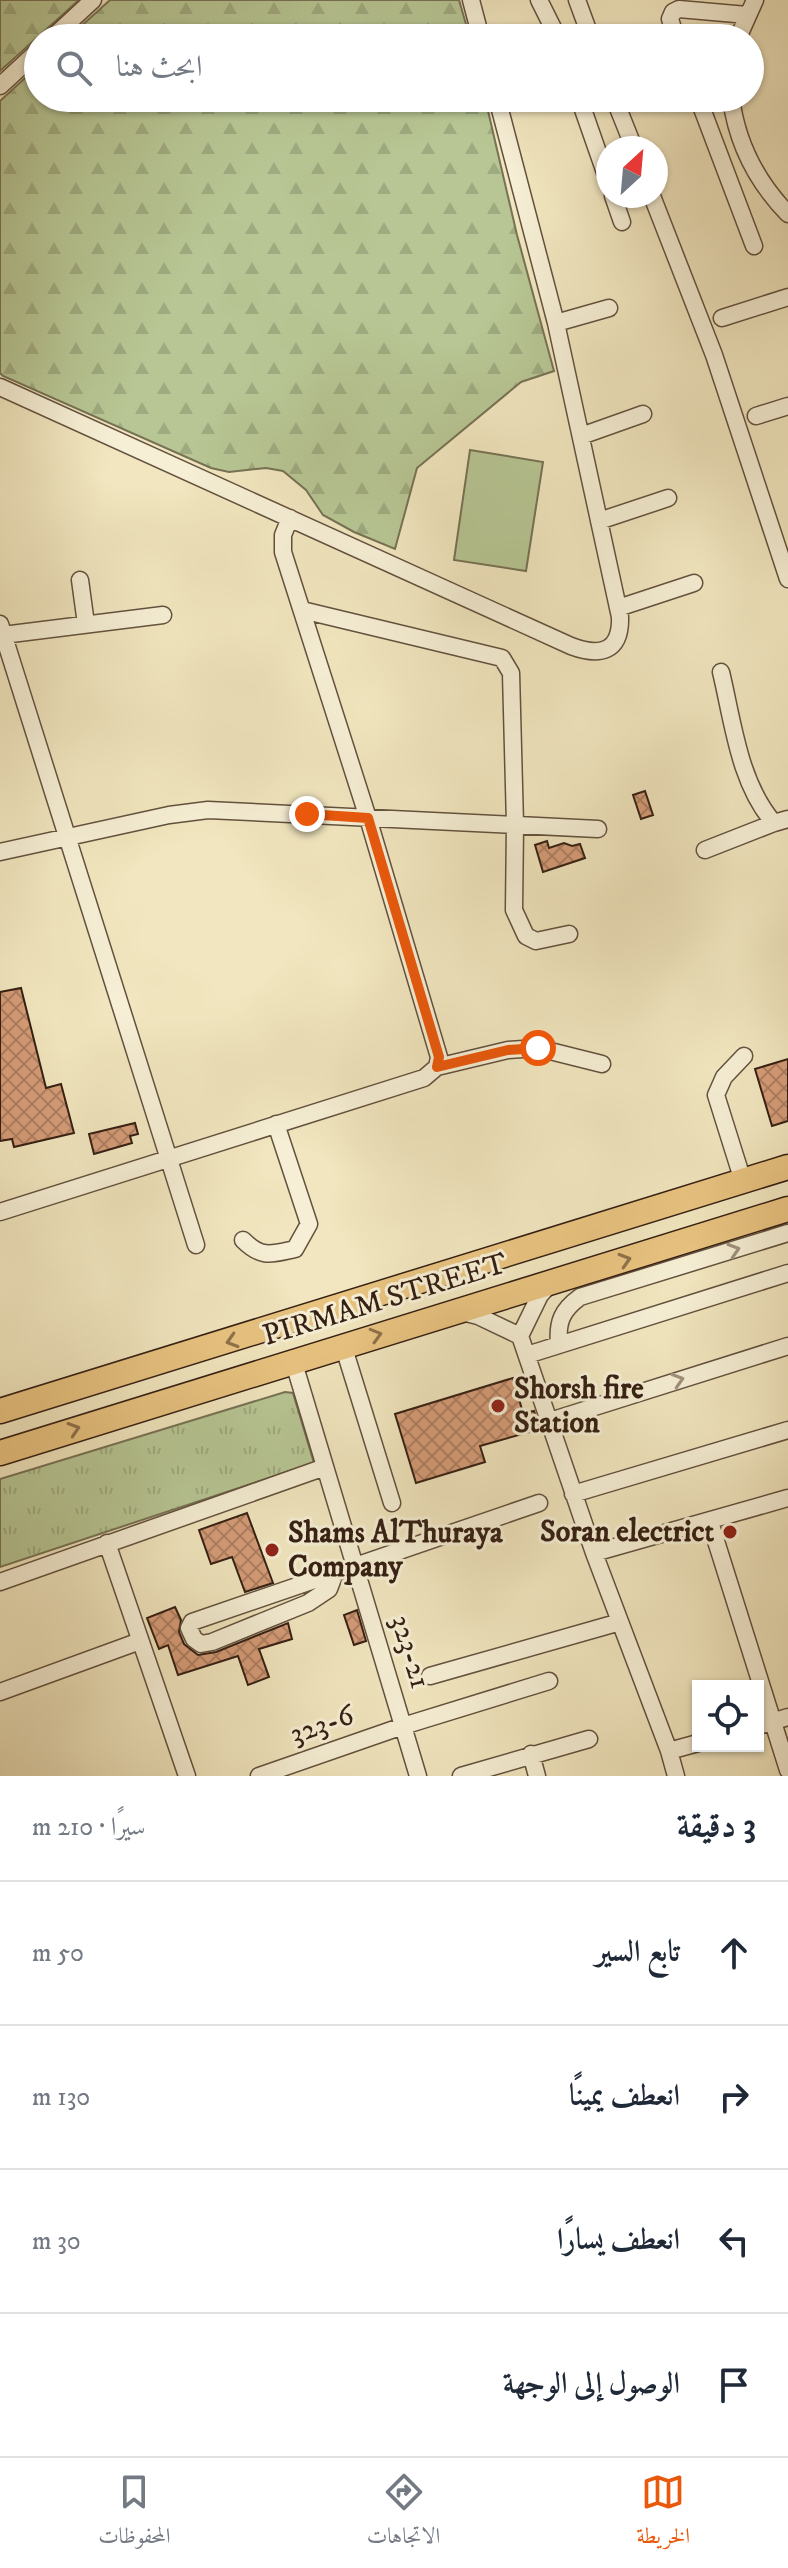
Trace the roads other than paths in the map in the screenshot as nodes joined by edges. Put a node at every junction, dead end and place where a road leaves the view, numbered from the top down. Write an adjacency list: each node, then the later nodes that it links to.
1 (93, 0): 6 (street)
2 (471, 0): 7 (street)
3 (539, 0): 8 (street)
4 (577, 0): 9 (street)
5 (751, 8): 10 (street)
6 (67, 24)
7 (477, 24)
8 (551, 24)
9 (586, 24)
10 (672, 24)
11 (24, 64): 12 (street)
12 (0, 86)
13 (501, 112): 28 (street)
14 (584, 112): 19 (street)
15 (620, 112): 18 (street)
16 (703, 112): 24 (street)
17 (734, 112): 22 (street)
18 (629, 136)
19 (596, 147)
20 (617, 208): 23 (street)
21 (657, 208): 37 (street)
22 (788, 214)
23 (622, 222)
24 (754, 246)
25 (788, 297): 27 (street)
26 (609, 308): 28 (street)
27 (722, 318)
28 (556, 323): 33 (street)
29 (0, 387): 35 (street)
30 (788, 406): 32 (street)
31 (643, 414): 33 (street)
32 (756, 416)
33 (581, 436): 36 (street)
34 (668, 498): 36 (street)
35 (290, 518): 40 (street); 41 (street)
36 (599, 521): 40 (street)
37 (788, 579)
38 (80, 580): 43 (street)
39 (694, 583): 40 (street)
40 (618, 608)
41 (302, 610): 46 (street); 48 (street)
42 (163, 615): 43 (street)
43 (86, 624): 44 (street)
44 (2, 629): 50 (street)
45 (721, 672): 47 (street)
46 (368, 818): 48 (street); 50 (street); 56 (street)
47 (781, 821): 51 (street)
48 (515, 824): 49 (street); 53 (street)
49 (598, 829)
50 (69, 836): 52 (street); 58 (street)
51 (705, 850)
52 (0, 852)
53 (569, 934)
54 (744, 1056): 60 (street)
55 (602, 1064): 56 (street)
56 (437, 1067): 57 (street)
57 (276, 1124): 58 (street); 64 (street)
58 (168, 1158): 62 (street); 65 (street)
59 (788, 1167): 60 (highway, PIRMAM STREET)
60 (743, 1181): 76 (highway, PIRMAM STREET, one-way to 76)
61 (788, 1209): 68 (highway, PIRMAM STREET, one-way to 61)
62 (0, 1212)
63 (788, 1233): 68 (street, one-way to 63)
64 (243, 1240)
65 (196, 1245)
66 (788, 1273): 71 (street)
67 (551, 1283): 68 (highway, PIRMAM STREET); 69 (highway, PIRMAM STREET); 70 (street)
68 (578, 1286): 71 (street)
69 (458, 1311): 70 (street); 72 (highway, PIRMAM STREET, one-way to 69)
70 (520, 1336): 74 (street)
71 (559, 1344): 74 (street)
72 (343, 1345): 75 (highway, PIRMAM STREET); 83 (street)
73 (788, 1346): 77 (street, one-way to 73)
74 (527, 1355): 77 (street)
75 (293, 1360): 79 (highway, PIRMAM STREET, one-way to 75); 80 (street, 323-21)
76 (0, 1411)
77 (550, 1421): 81 (street)
78 (788, 1430): 81 (street)
79 (0, 1453)
80 (325, 1467): 86 (street); 88 (street, 323-21)
81 (573, 1494): 87 (street)
82 (787, 1501): 85 (street)
83 (392, 1503)
84 (539, 1503): 88 (street)
85 (710, 1522): 87 (street); 96 (street)
86 (107, 1543): 90 (street); 92 (street)
87 (594, 1553): 91 (street)
88 (355, 1566): 89 (street); 97 (street, 323-21)
89 (335, 1573): 89 (street)
90 (0, 1582)
91 (620, 1622): 93 (street); 100 (street)
92 (140, 1641): 95 (street); 103 (street)
93 (430, 1676)
94 (549, 1681): 97 (street, 323-6)
95 (0, 1692)
96 (773, 1722): 102 (street)
97 (403, 1726): 104 (street, 323-6); 105 (street, 323-21)
98 (589, 1739): 101 (street)
99 (692, 1745): 100 (street)
100 (669, 1751): 108 (street)
101 (531, 1754): 106 (street); 107 (street)
102 (788, 1770)
103 (187, 1776)
104 (259, 1776)
105 (418, 1776)
106 (461, 1776)
107 (537, 1776)
108 (676, 1776)

